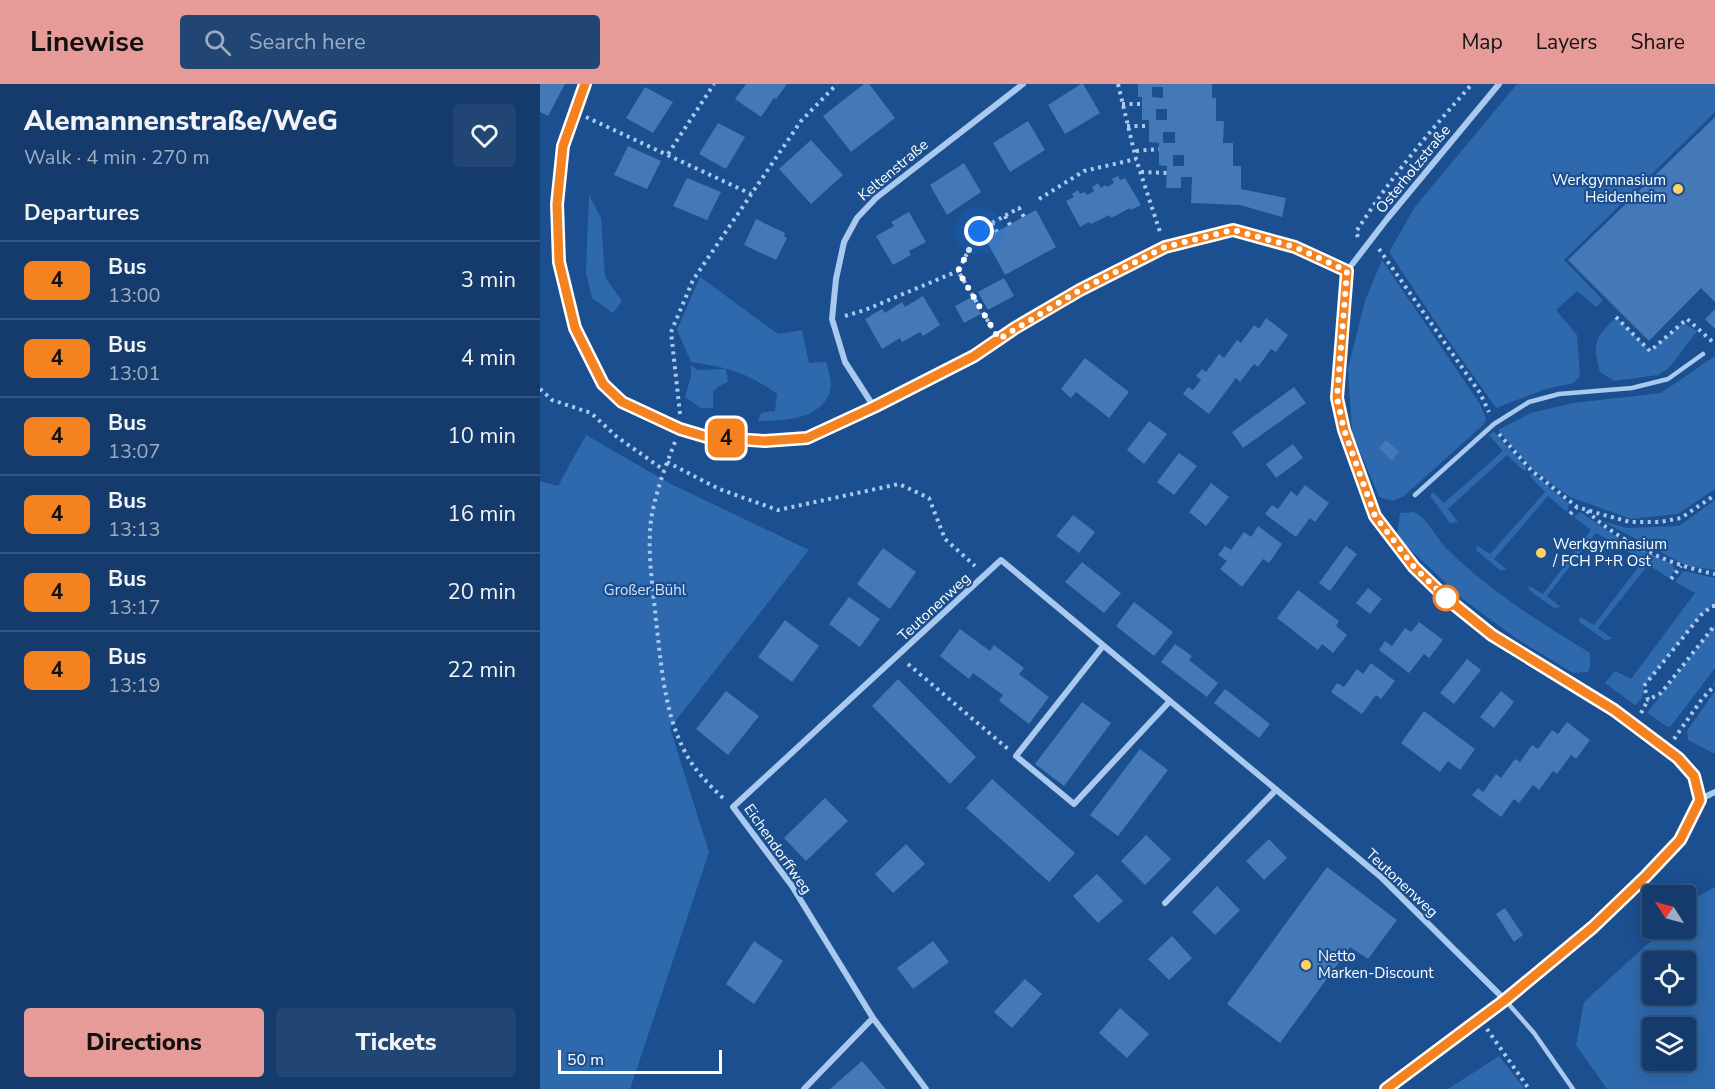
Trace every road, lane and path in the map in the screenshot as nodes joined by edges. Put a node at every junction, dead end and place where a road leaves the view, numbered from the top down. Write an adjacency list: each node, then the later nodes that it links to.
1 (585, 84): 9 (street)
2 (714, 84): 14 (path)
3 (1023, 84): 36 (street, Keltenstraße)
4 (1118, 84): 7 (path)
5 (1472, 84): 27 (path)
6 (1499, 84): 26 (street, Osterholzstraße)
7 (1122, 104): 8 (path); 10 (path)
8 (1142, 104)
9 (575, 112): 14 (path); 36 (street)
10 (1127, 126): 11 (path); 13 (path)
11 (1149, 126)
12 (1159, 149): 13 (path)
13 (1135, 151): 15 (path)
14 (668, 154): 18 (path)
15 (1136, 159): 16 (path); 19 (path)
16 (1141, 172): 17 (path); 24 (path)
17 (1167, 173)
18 (751, 194)
19 (1039, 199)
20 (1005, 216): 21 (path); 22 (path); 23 (path)
21 (1024, 217)
22 (992, 223): 25 (path); 28 (path)
23 (1010, 225)
24 (1160, 231)
25 (997, 232)
26 (1372, 238): 27 (street, Osterholzstraße); 37 (path)
27 (1362, 252): 29 (street, Osterholzstraße)
28 (958, 271): 30 (path); 32 (path)
29 (1347, 271): 32 (street); 57 (street)
30 (852, 314)
31 (1616, 317): 33 (path)
32 (999, 339): 36 (street)
33 (1715, 344)
34 (1703, 354): 37 (lane)
35 (540, 390): 39 (path)
36 (874, 407)
37 (1492, 426): 40 (lane); 42 (path)
38 (667, 462): 49 (path)
39 (664, 470)
40 (1415, 495)
41 (1715, 495): 43 (path)
42 (1577, 507): 43 (path); 44 (path)
43 (1585, 508): 45 (path)
44 (1570, 514)
45 (1626, 538): 46 (path); 47 (path)
46 (1620, 547)
47 (1681, 566): 48 (path); 50 (path)
48 (1715, 574)
49 (986, 575): 53 (street, Teutonenweg); 54 (street, Teutonenweg)
50 (1671, 579)
51 (1715, 606): 52 (path)
52 (1715, 625)
53 (1103, 646): 56 (street, Teutonenweg); 58 (street)
54 (898, 656): 58 (path, Teutonenweg); 64 (street, Eichendorffweg)
55 (1715, 685): 57 (path)
56 (1170, 701): 58 (street); 59 (street, Teutonenweg)
57 (1667, 749): 61 (street)
58 (1017, 756)
59 (1276, 790): 62 (street); 63 (street, Teutonenweg)
60 (1715, 792): 61 (street)
61 (1700, 800): 63 (street)
62 (1165, 903)
63 (1505, 1000): 65 (street); 70 (lane)
64 (873, 1018): 66 (street); 67 (street, Eichendorffweg)
65 (1480, 1019): 68 (street); 69 (path)
66 (804, 1089)
67 (926, 1089)
68 (1386, 1089)
69 (1529, 1089)
70 (1573, 1089)

